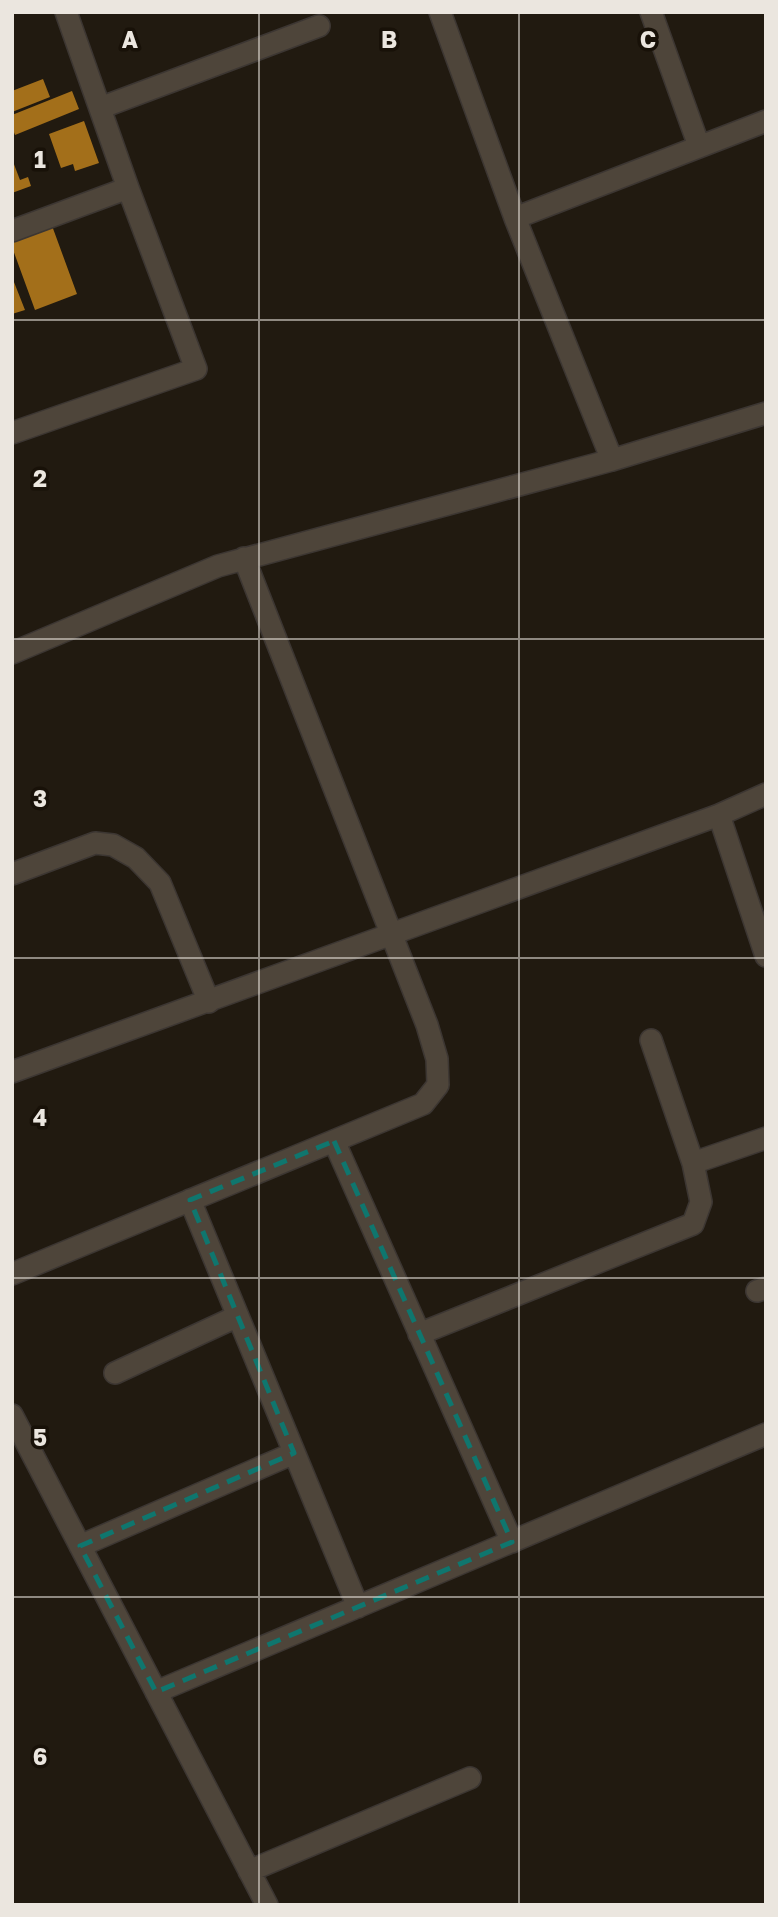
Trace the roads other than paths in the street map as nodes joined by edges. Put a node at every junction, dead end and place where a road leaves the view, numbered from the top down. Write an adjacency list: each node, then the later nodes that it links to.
1 (66, 12): 5 (street)
2 (440, 12): 9 (street)
3 (651, 12): 7 (street)
4 (319, 26): 5 (street)
5 (100, 108): 8 (street)
6 (766, 121): 7 (street)
7 (699, 146): 9 (street)
8 (128, 188): 10 (street); 12 (street)
9 (515, 218): 13 (street)
10 (12, 231)
11 (766, 413): 13 (street)
12 (12, 433)
13 (612, 460): 14 (street)
14 (244, 558): 15 (street); 19 (street)
15 (12, 653)
16 (766, 794): 17 (street)
17 (719, 815): 19 (street); 20 (street)
18 (12, 874): 21 (street)
19 (393, 935): 21 (street); 25 (street)
20 (766, 956)
21 (209, 1002): 23 (street)
22 (651, 1040): 26 (street)
23 (12, 1072)
24 (766, 1138): 26 (street)
25 (334, 1141): 27 (street); 30 (street)
26 (693, 1163): 30 (street)
27 (190, 1200): 28 (street); 29 (street)
28 (12, 1274)
29 (238, 1316): 31 (street); 34 (street)
30 (419, 1334): 35 (street)
31 (115, 1373)
32 (12, 1415): 36 (street)
33 (766, 1434): 35 (street)
34 (295, 1453): 36 (street); 37 (street)
35 (512, 1542): 37 (street)
36 (80, 1546): 38 (street)
37 (358, 1607): 38 (street)
38 (156, 1692): 40 (street)
39 (470, 1778): 40 (street)
40 (249, 1871): 41 (street)
41 (267, 1905)

